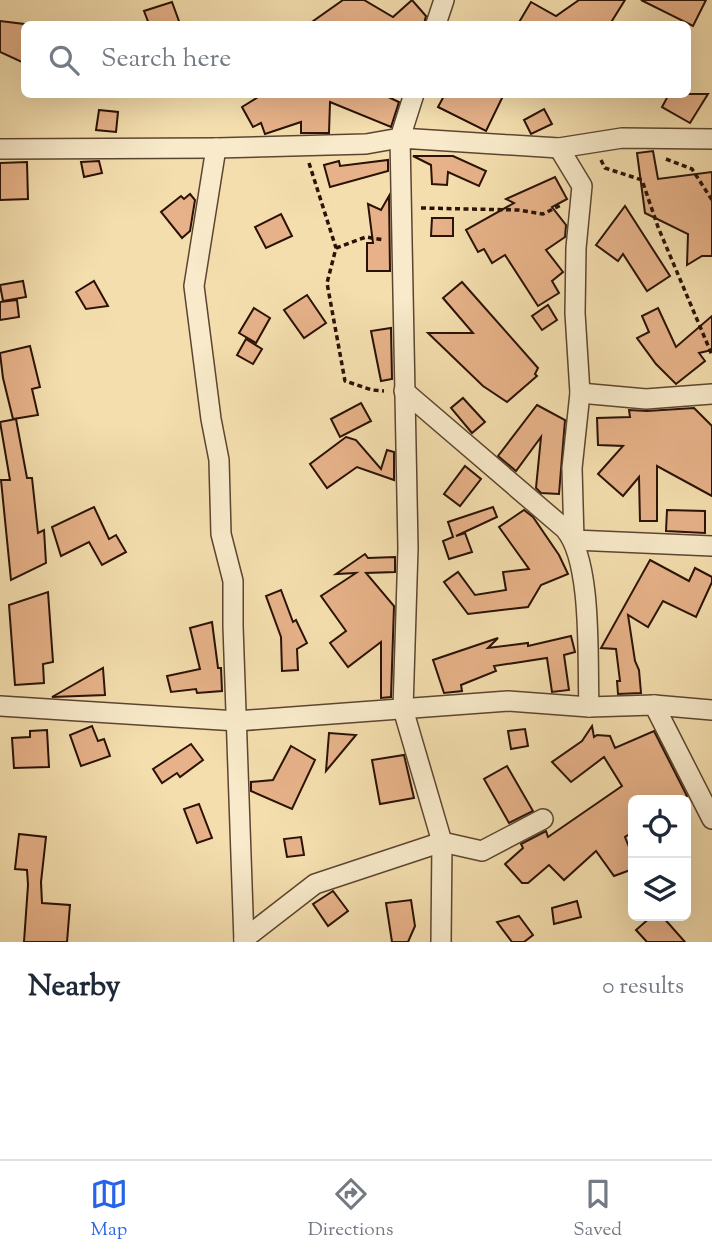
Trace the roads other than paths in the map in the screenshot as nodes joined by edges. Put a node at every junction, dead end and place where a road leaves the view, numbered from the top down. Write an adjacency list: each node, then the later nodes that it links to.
1 (444, 0): 2 (street)
2 (437, 21)
3 (413, 98): 4 (street)
4 (400, 138): 6 (street); 7 (street); 9 (street)
5 (712, 139): 7 (street)
6 (216, 148): 8 (street); 19 (street)
7 (559, 148): 10 (street)
8 (0, 149)
9 (404, 391): 12 (street); 17 (street)
10 (580, 393): 11 (street); 12 (street)
11 (712, 394)
12 (574, 540): 13 (street); 16 (street)
13 (712, 546)
14 (653, 705): 16 (street); 18 (street); 21 (street)
15 (0, 706): 19 (street)
16 (589, 707): 17 (street)
17 (403, 709): 19 (street); 22 (street)
18 (712, 710)
19 (237, 721): 23 (street)
20 (543, 819): 22 (street)
21 (712, 819)
22 (443, 842): 23 (street); 24 (street)
23 (244, 941)
24 (441, 942)

